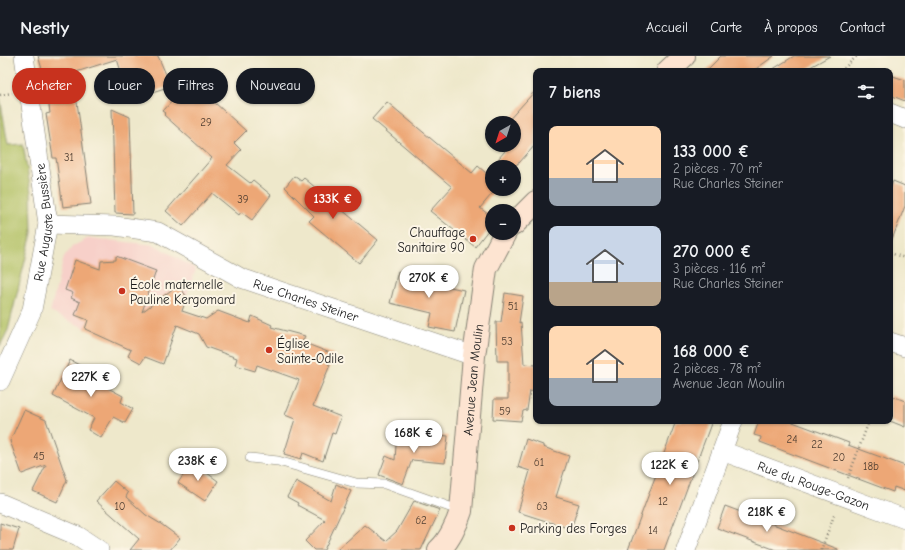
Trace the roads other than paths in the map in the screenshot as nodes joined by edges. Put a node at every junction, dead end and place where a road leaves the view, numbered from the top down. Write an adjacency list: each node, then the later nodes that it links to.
1 (24, 56): 8 (street, Rue Auguste Bussière)
2 (684, 56): 3 (main road)
3 (671, 68)
4 (893, 114): 5 (street)
5 (905, 119)
6 (533, 205): 7 (main road)
7 (521, 217)
8 (48, 224): 12 (street, Rue Charles Steiner); 13 (street, Rue Auguste Bussière)
9 (502, 240): 12 (main road, Avenue Jean Moulin)
10 (893, 343): 11 (street)
11 (905, 347)
12 (474, 356): 18 (main road, Avenue Jean Moulin)
13 (0, 381)
14 (732, 424): 15 (street)
15 (722, 451): 19 (street, Rue du Rouge-Gazon); 22 (street)
16 (250, 458): 18 (lane)
17 (0, 503): 20 (street)
18 (462, 511): 21 (main road, Avenue Jean Moulin)
19 (905, 519)
20 (99, 550)
21 (439, 550)
22 (686, 550)

